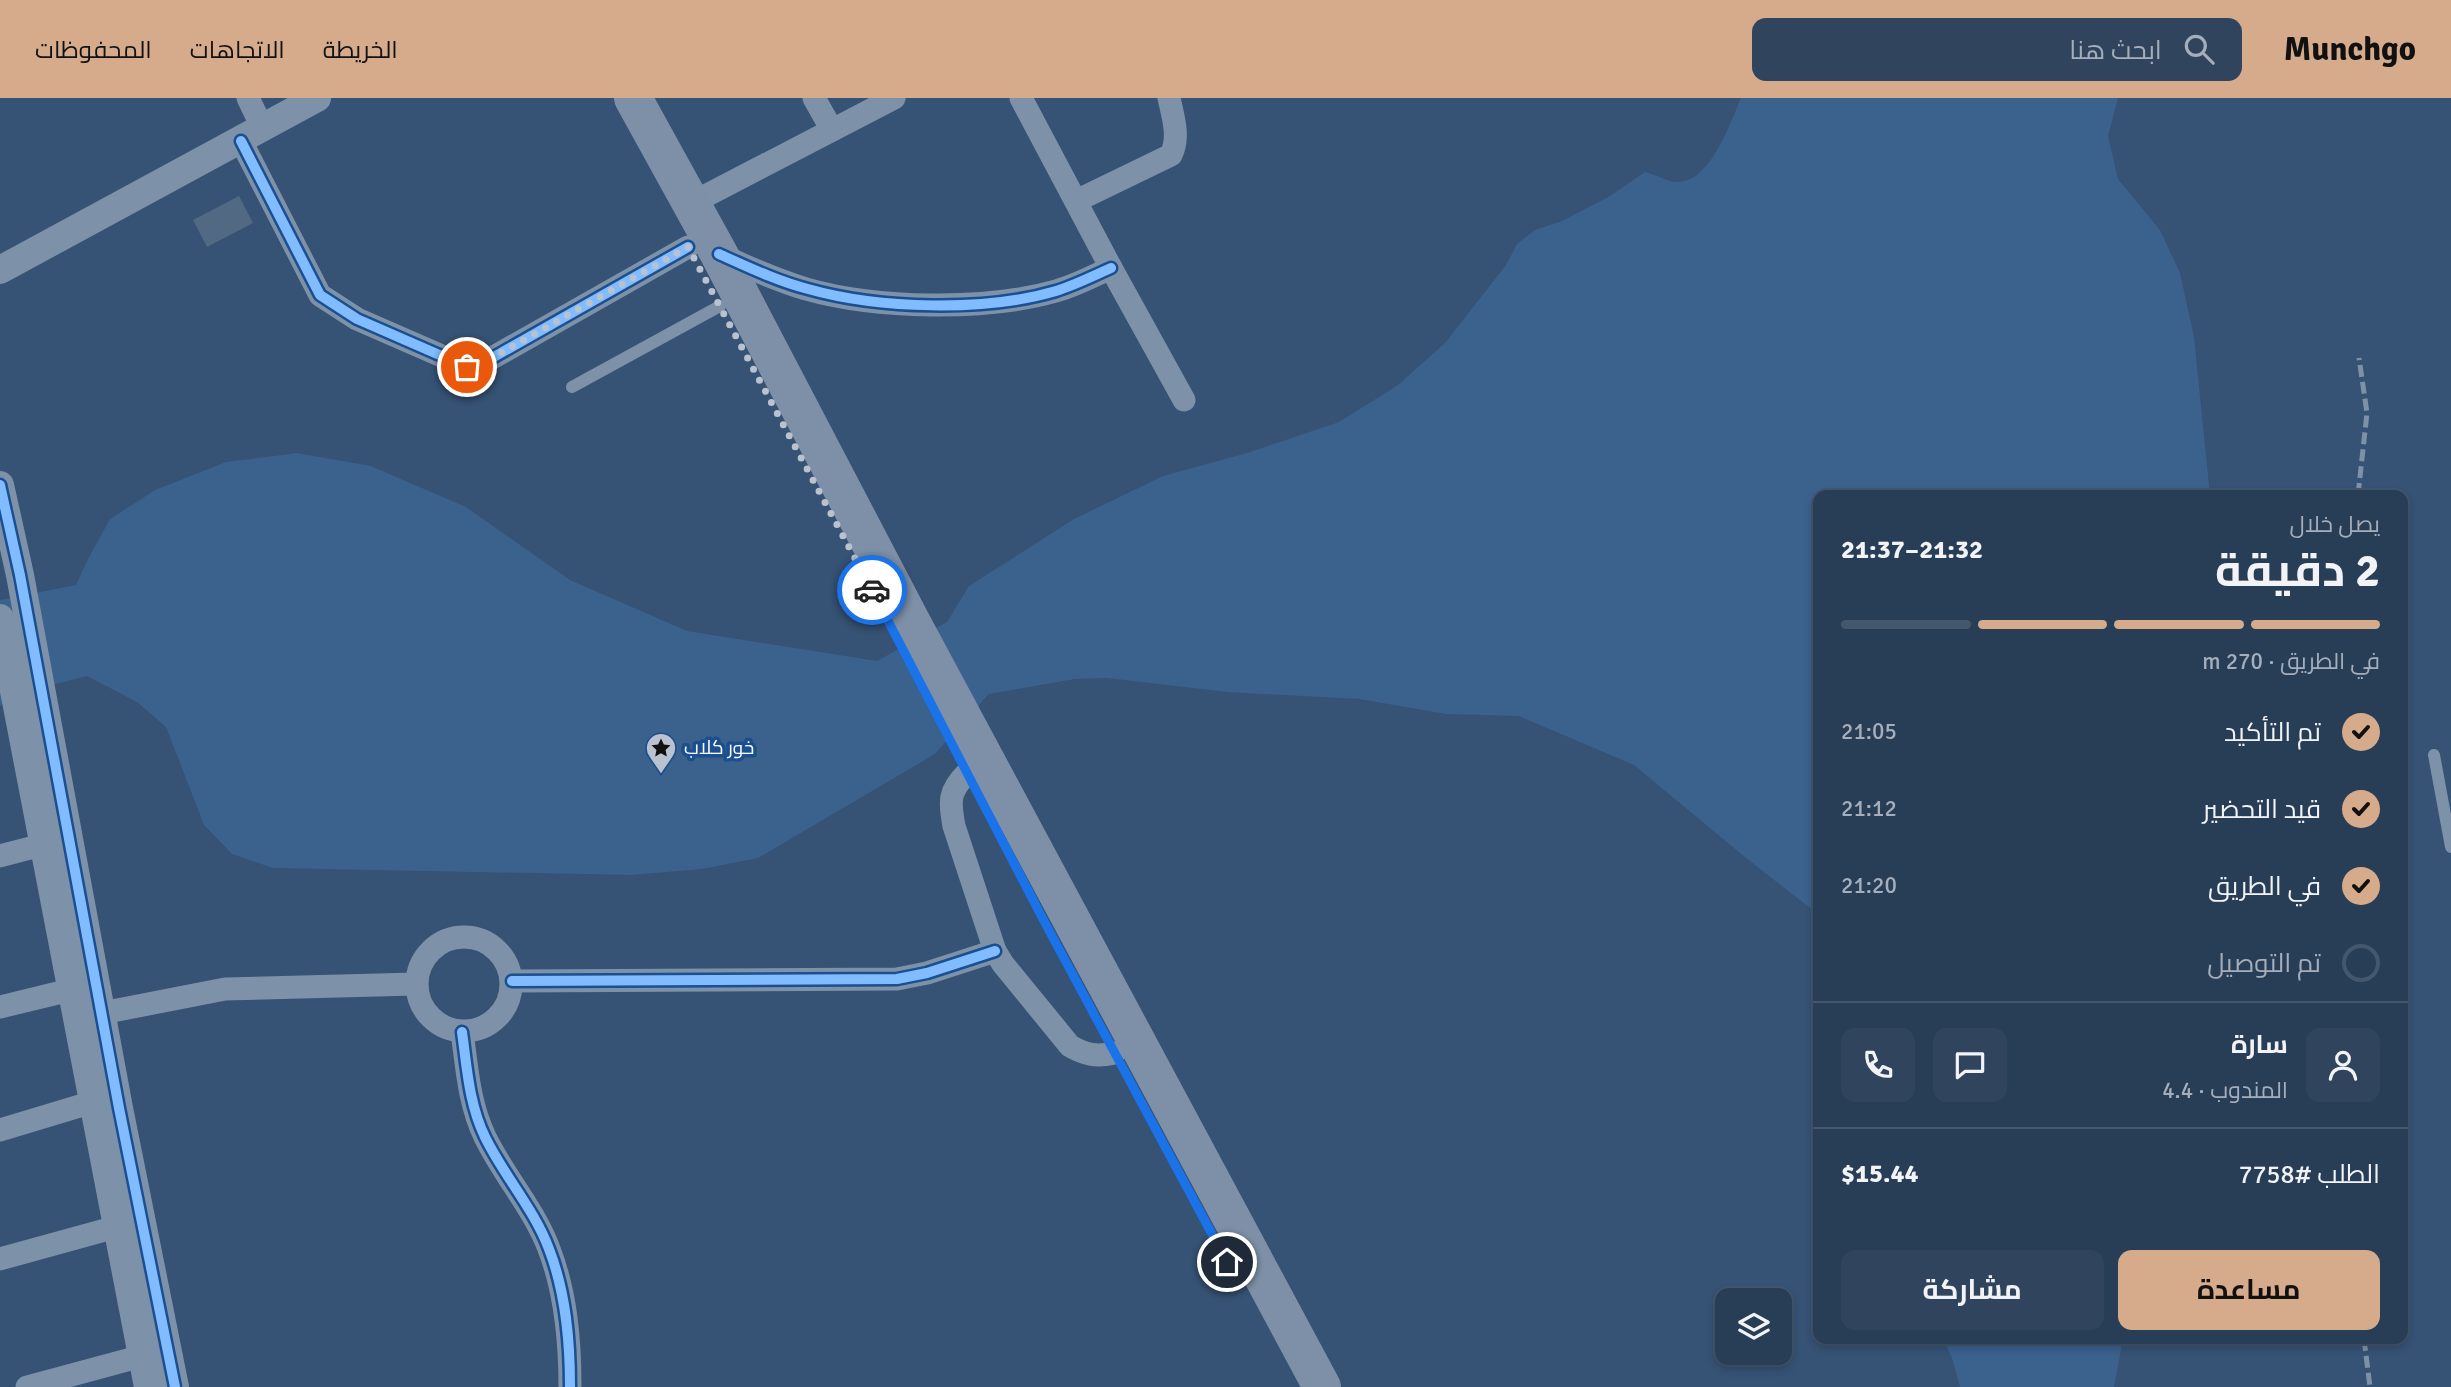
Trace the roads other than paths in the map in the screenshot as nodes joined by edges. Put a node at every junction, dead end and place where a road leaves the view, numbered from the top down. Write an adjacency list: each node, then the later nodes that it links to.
1 (248, 98): 10 (street)
2 (317, 98): 10 (street)
3 (608, 98): 13 (highway)
4 (633, 98): 12 (highway)
5 (814, 98): 9 (street)
6 (894, 98): 9 (street)
7 (1021, 98): 11 (street)
8 (1169, 98): 11 (street)
9 (832, 130): 12 (street)
10 (252, 134): 13 (street); 15 (street)
11 (1076, 201): 14 (street)
12 (690, 204): 13 (highway)
13 (703, 250): 14 (street); 16 (highway); 19 (highway)
14 (1111, 268): 18 (street)
15 (0, 270)
16 (720, 306): 17 (lane); 19 (highway)
17 (572, 387)
18 (1184, 400)
19 (787, 407): 24 (highway)
20 (0, 485): 22 (street)
21 (0, 618): 22 (street)
22 (34, 719): 25 (street); 33 (street)
23 (2434, 755): 26 (lane)
24 (970, 759): 28 (street); 35 (highway); 46 (highway)
25 (42, 845): 27 (street); 31 (street)
26 (2451, 847)
27 (0, 856)
28 (995, 951): 29 (street); 35 (street)
29 (512, 981): 30 (street); 34 (street)
30 (416, 984): 33 (street); 34 (street)
31 (70, 990): 32 (street); 36 (street)
32 (0, 1007)
33 (102, 1013): 43 (street)
34 (462, 1032): 44 (street)
35 (1114, 1053): 45 (highway)
36 (93, 1102): 37 (street); 38 (street)
37 (0, 1130)
38 (116, 1227): 39 (street); 40 (street)
39 (0, 1259)
40 (142, 1356): 41 (street); 42 (street)
41 (27, 1387)
42 (148, 1387)
43 (175, 1387)
44 (570, 1387)
45 (1294, 1387)
46 (1322, 1387)

